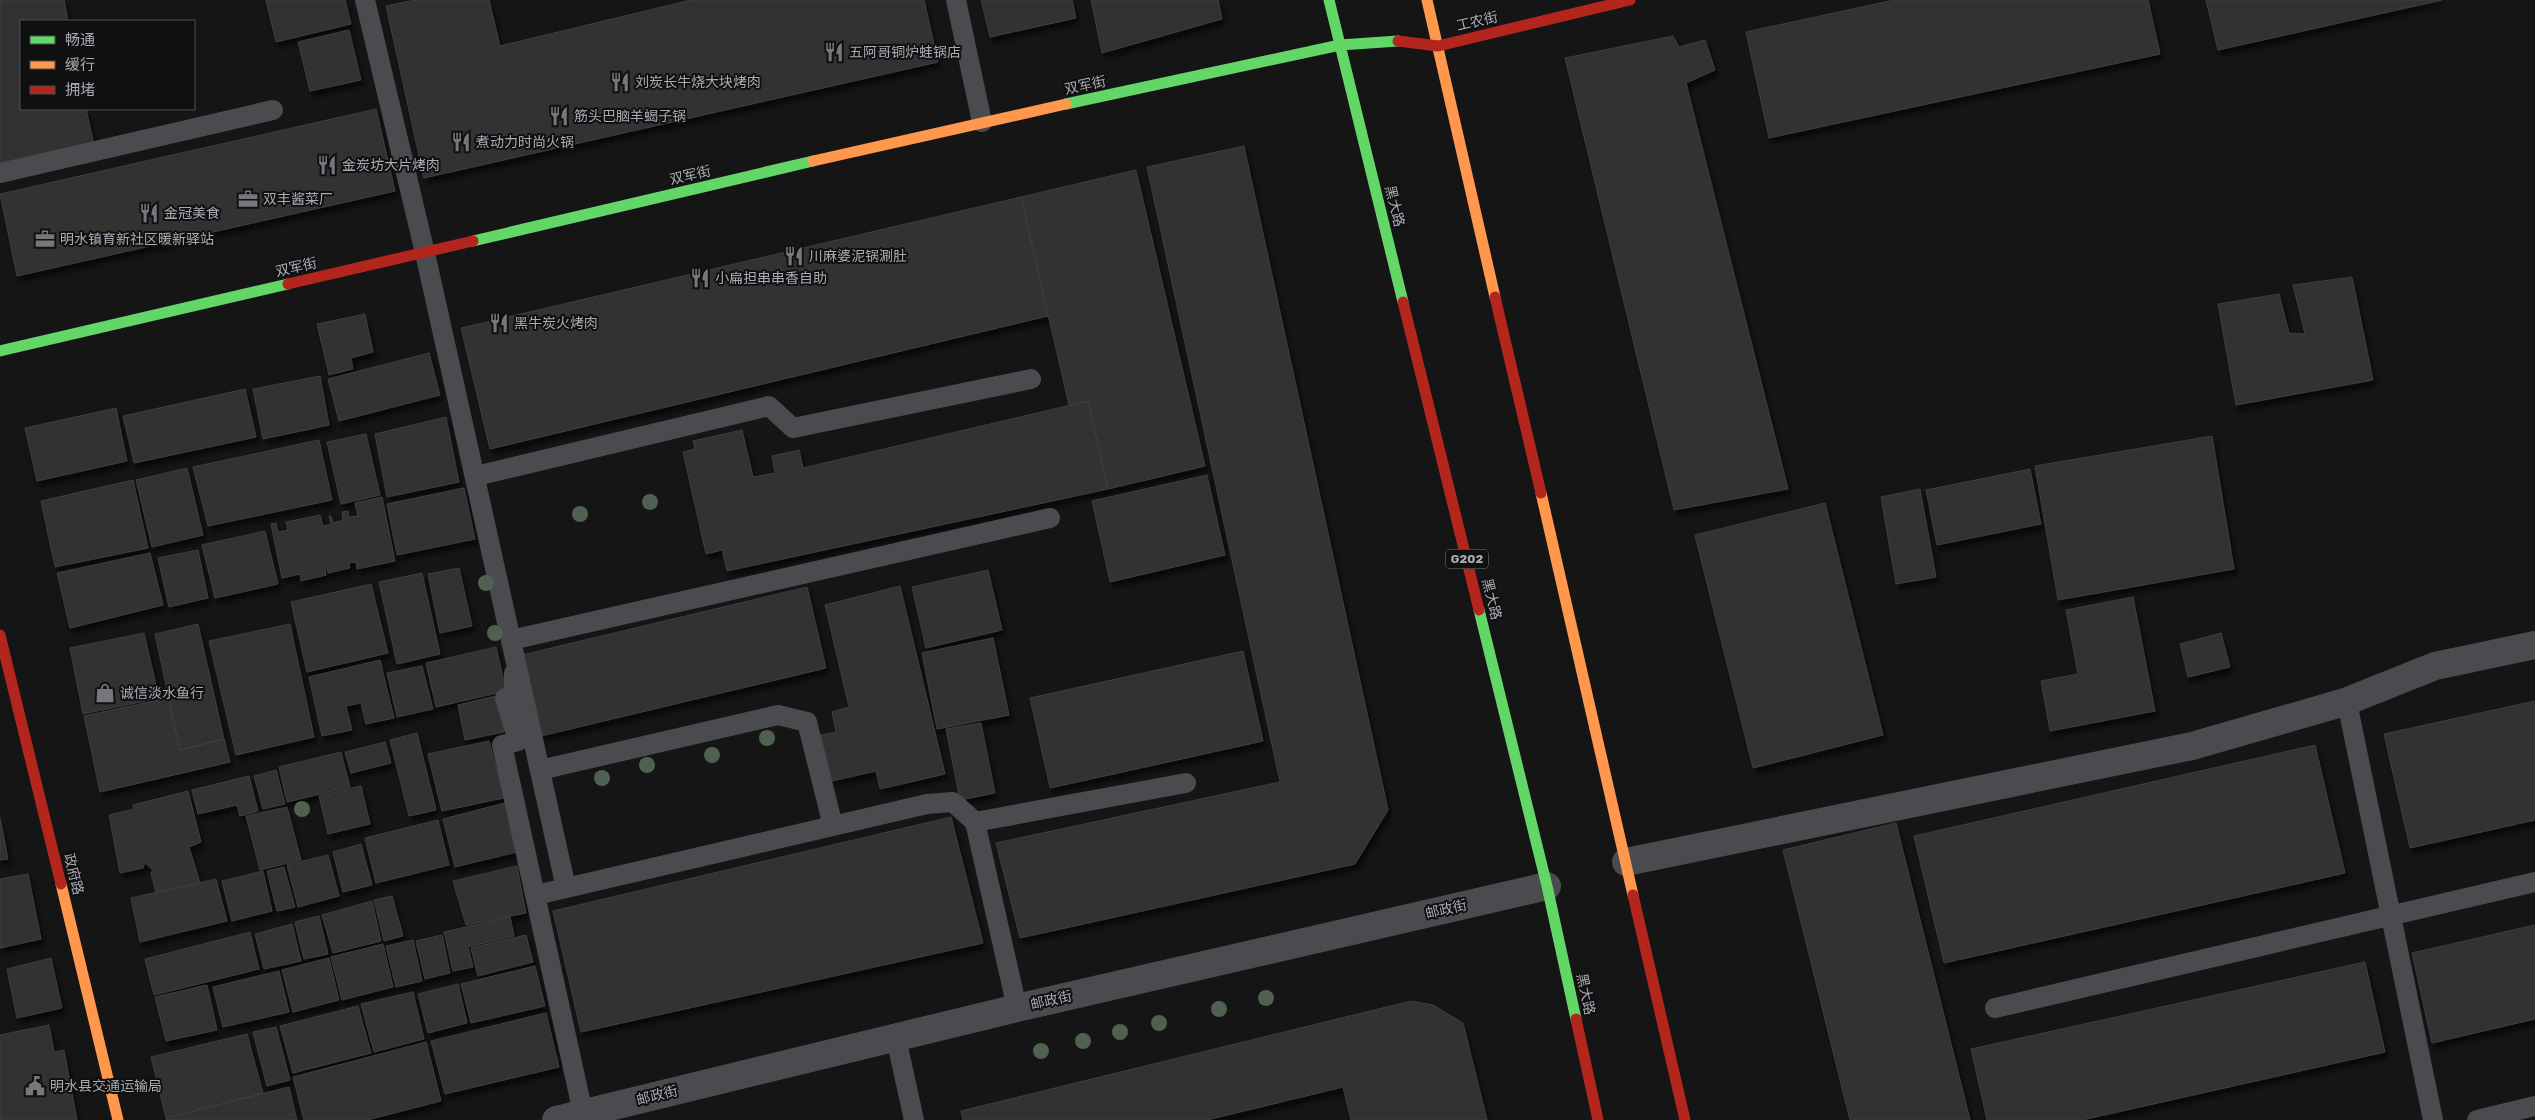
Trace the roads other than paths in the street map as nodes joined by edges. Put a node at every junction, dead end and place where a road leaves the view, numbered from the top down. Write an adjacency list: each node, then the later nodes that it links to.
1 (365, 0): 12 (lane)
2 (956, 0): 10 (lane)
3 (1329, 0): 7 (main road, 黑大路 / G202)
4 (1427, 0): 8 (main road)
5 (1630, 0): 8 (main road, 工农街)
6 (1389, 40): 7 (main road, 双军街); 8 (main road, 工农街)
7 (1340, 45): 10 (main road, 双军街); 28 (main road, 黑大路 / G202)
8 (1438, 46): 26 (main road)
9 (273, 110): 11 (lane)
10 (982, 122): 12 (main road, 双军街)
11 (0, 173)
12 (425, 253): 13 (main road, 双军街); 15 (lane)
13 (0, 351)
14 (1031, 379): 15 (lane)
15 (476, 476): 19 (lane)
16 (1050, 518): 19 (lane)
17 (0, 635): 20 (main road, 政府路)
18 (2535, 645): 21 (street)
19 (513, 649): 22 (lane); 30 (lane)
20 (5, 680): 37 (main road, 政府路)
21 (2345, 702): 26 (street); 31 (lane)
22 (540, 770): 25 (lane); 29 (lane)
23 (1186, 783): 24 (lane)
24 (975, 822): 25 (lane); 32 (lane)
25 (833, 826): 29 (lane)
26 (1626, 862): 41 (main road)
27 (2535, 882): 31 (lane)
28 (1547, 886): 32 (street, 邮政街); 40 (main road, 黑大路 / G202)
29 (566, 888): 30 (lane)
30 (536, 895): 36 (lane)
31 (2391, 915): 33 (lane); 42 (lane)
32 (1017, 1008): 34 (street, 邮政街)
33 (1995, 1008)
34 (896, 1038): 36 (street, 邮政街); 39 (lane)
35 (2535, 1106): 43 (lane)
36 (599, 1114): 38 (street, 邮政街)
37 (118, 1120)
38 (556, 1120)
39 (914, 1120)
40 (1598, 1120)
41 (1685, 1120)
42 (2433, 1120)
43 (2477, 1120)

